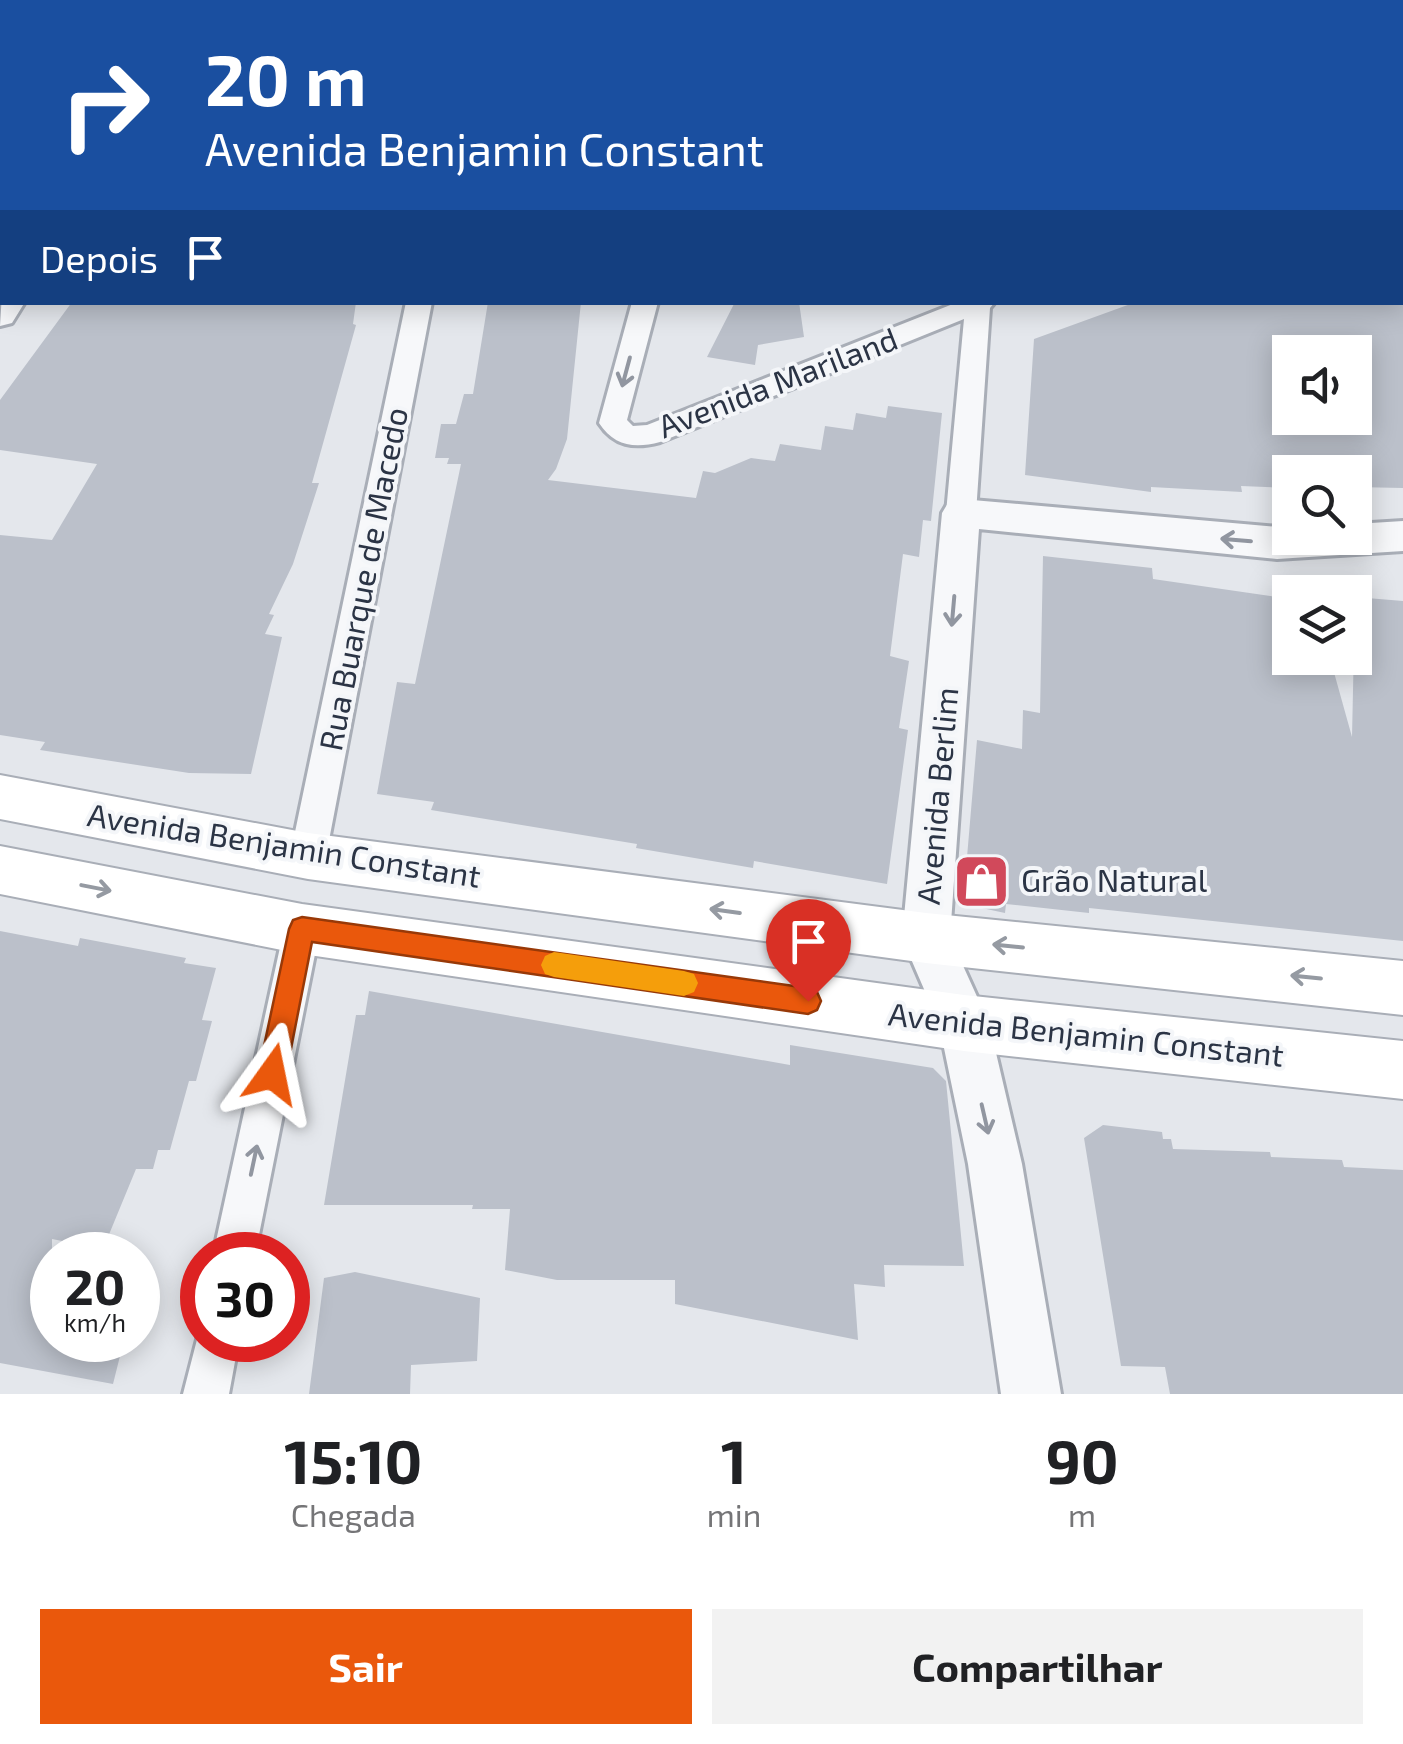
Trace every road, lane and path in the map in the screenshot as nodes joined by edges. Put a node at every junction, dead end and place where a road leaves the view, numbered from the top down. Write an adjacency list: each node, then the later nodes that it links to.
1 (419, 305): 8 (street, Rua Buarque de Macedo)
2 (644, 305): 3 (street, Avenida Mariland, one-way to 3)
3 (976, 305)
4 (981, 305): 5 (street, Avenida Berlim)
5 (962, 514): 6 (street, one-way to 5); 11 (street, Avenida Berlim, one-way to 11)
6 (1403, 536)
7 (0, 797): 8 (main road, Avenida Benjamin Constant)
8 (308, 856): 11 (main road, Avenida Benjamin Constant, one-way to 8)
9 (0, 870): 10 (main road, Avenida Benjamin Constant, one-way to 10)
10 (302, 929): 13 (main road, Avenida Benjamin Constant); 15 (street, one-way to 10)
11 (926, 938): 12 (main road, Avenida Benjamin Constant, one-way to 11); 13 (street, Avenida Berlim)
12 (1403, 988)
13 (964, 1024): 14 (main road, Avenida Benjamin Constant); 18 (street, Avenida Berlim, one-way to 18)
14 (1403, 1070)
15 (239, 1232)
16 (213, 1362): 17 (street)
17 (206, 1394)
18 (1031, 1394)

